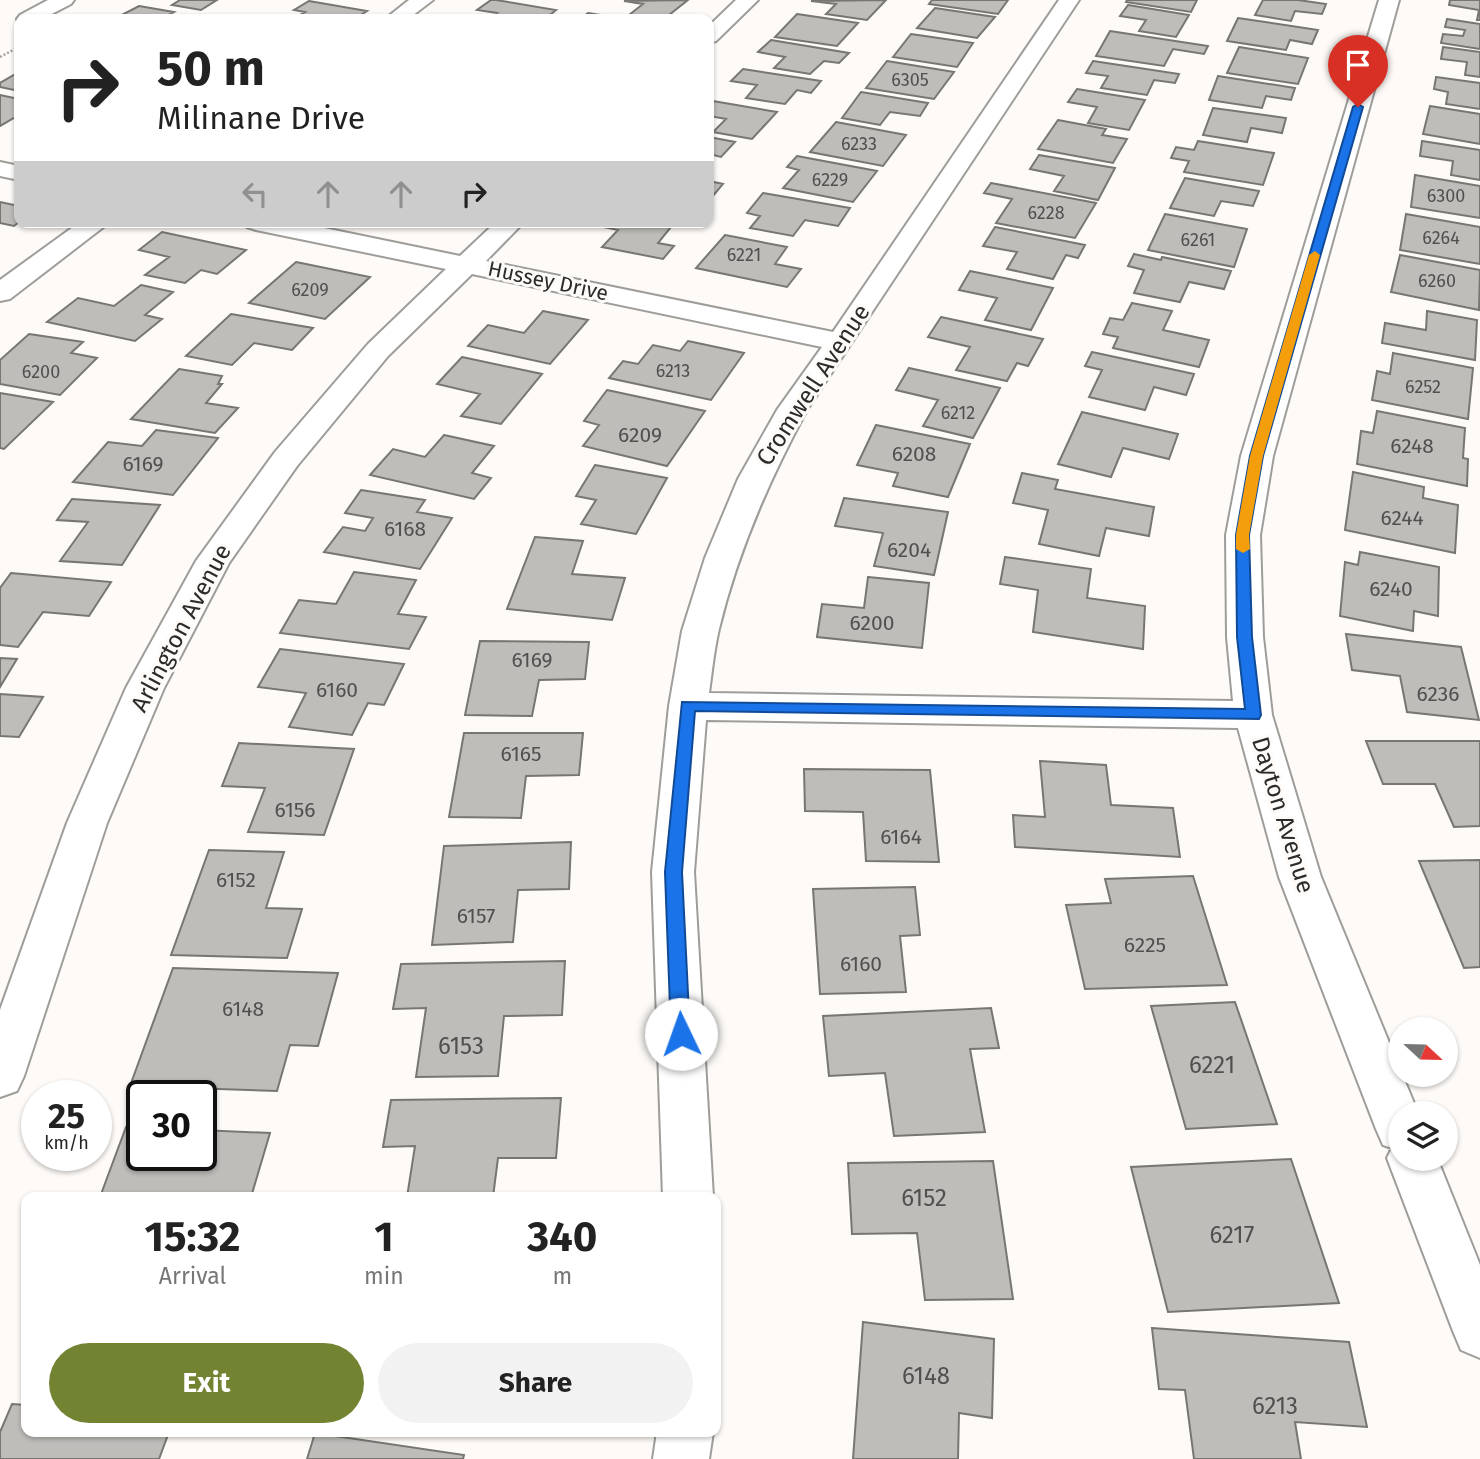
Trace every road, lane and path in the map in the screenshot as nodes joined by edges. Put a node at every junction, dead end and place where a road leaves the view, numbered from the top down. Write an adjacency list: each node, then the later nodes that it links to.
1 (64, 0): 6 (street)
2 (423, 0): 7 (street)
3 (748, 0): 8 (street)
4 (1069, 0): 16 (street, Cromwell Avenue)
5 (1389, 0): 18 (street, Dayton Avenue)
6 (42, 14)
7 (402, 14)
8 (714, 32)
9 (14, 36): 10 (path)
10 (0, 57)
11 (89, 228): 15 (street)
12 (286, 228): 14 (street, Hussey Drive)
13 (505, 228): 14 (street, Arlington Avenue)
14 (467, 264): 16 (street, Hussey Drive); 19 (street, Arlington Avenue)
15 (0, 293)
16 (840, 342): 17 (street, Cromwell Avenue)
17 (688, 706): 18 (street); 22 (street, Cromwell Avenue)
18 (1253, 715): 20 (street, Dayton Avenue)
19 (0, 1076)
20 (1389, 1101)
21 (1417, 1171): 23 (street)
22 (688, 1192)
23 (1480, 1331)
24 (684, 1437): 25 (street)
25 (681, 1459)

